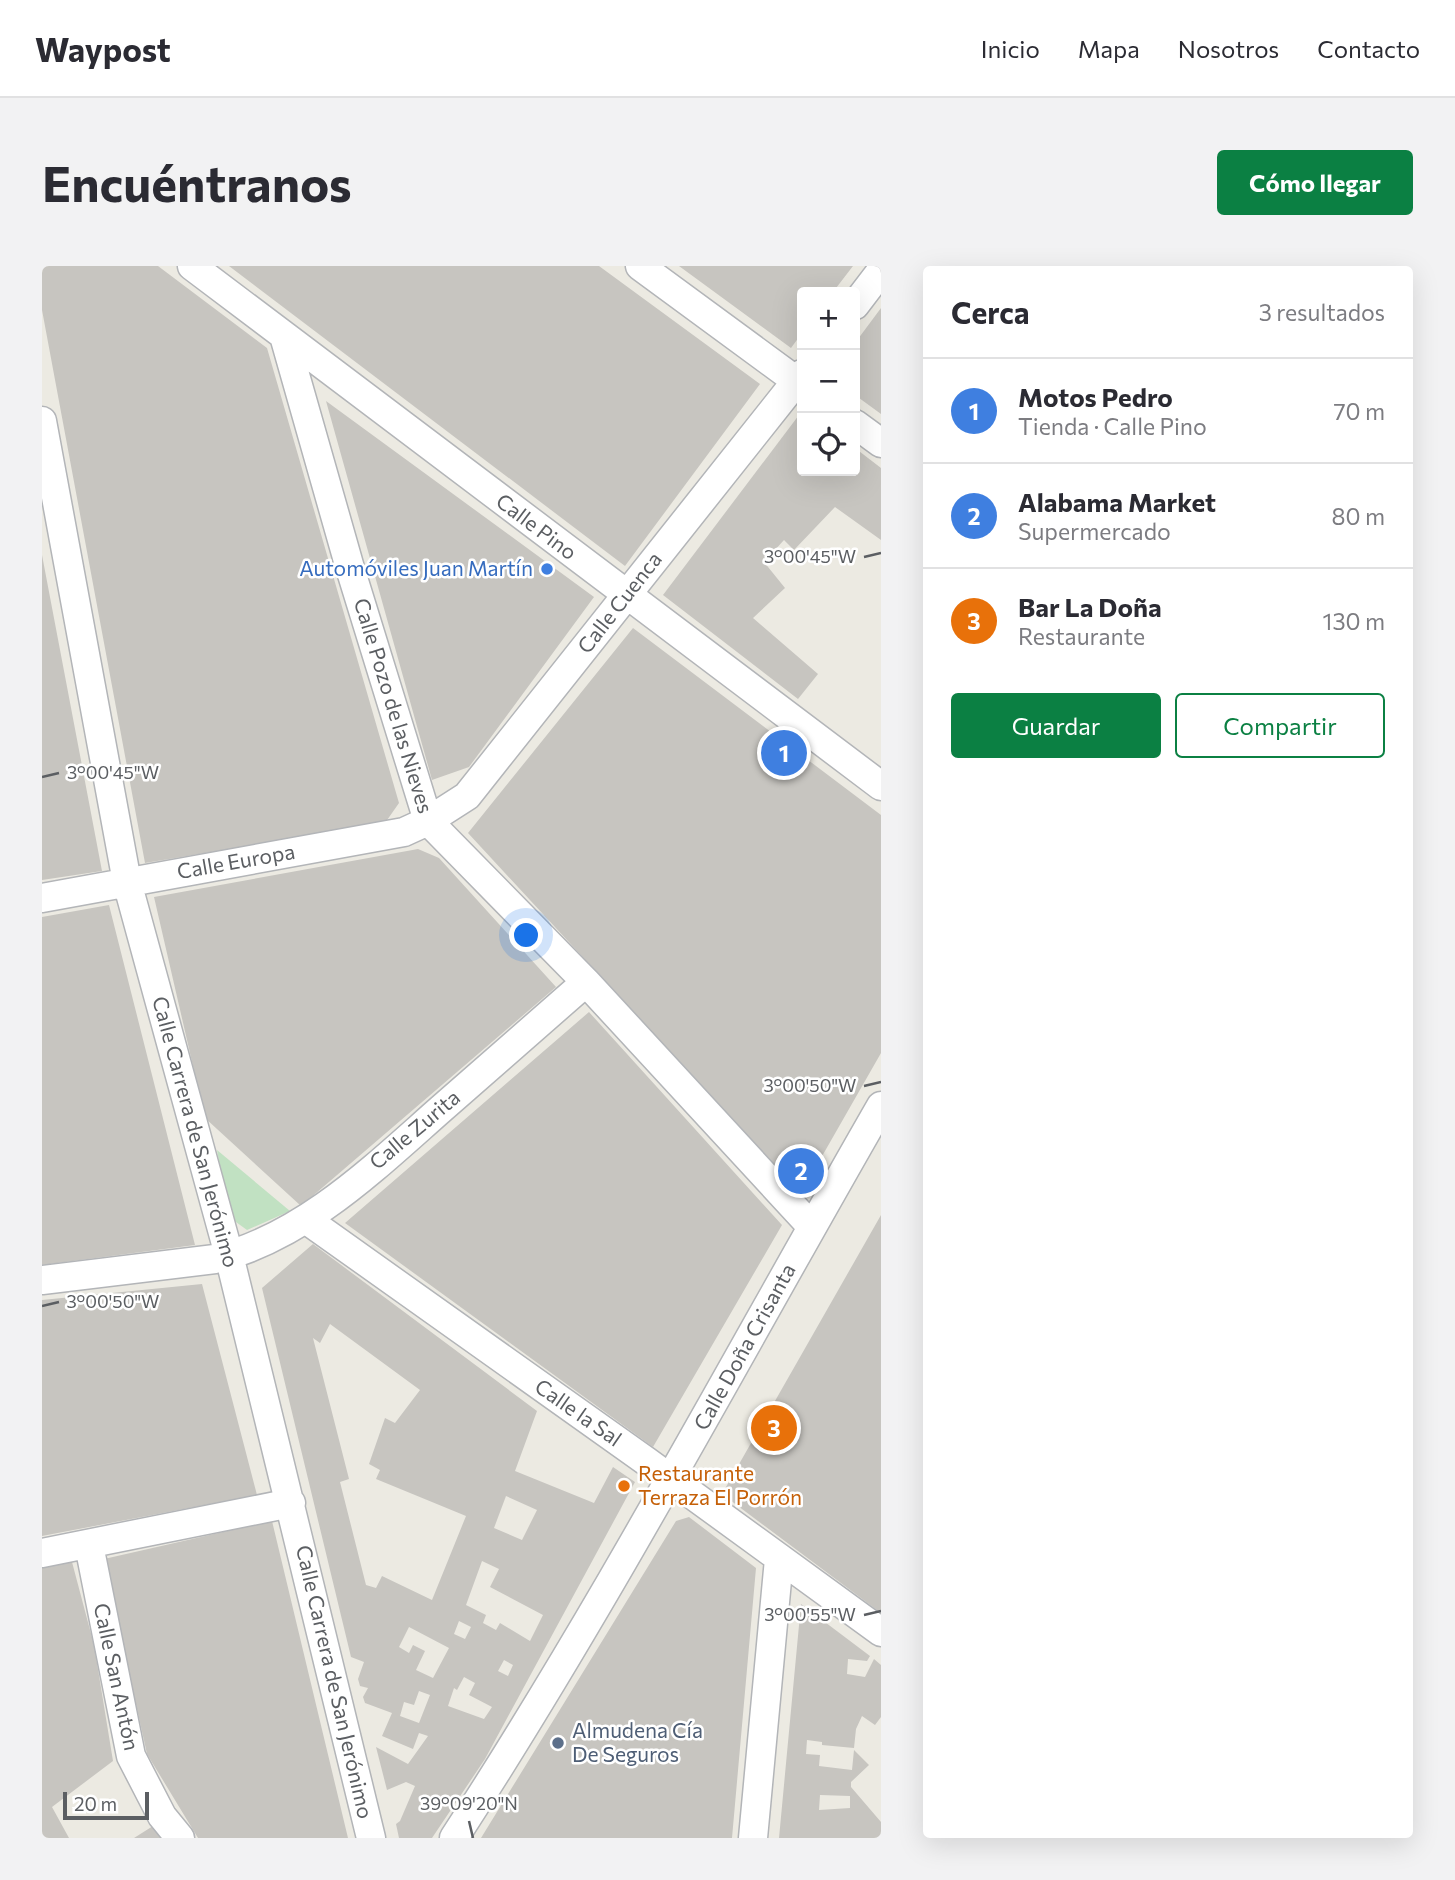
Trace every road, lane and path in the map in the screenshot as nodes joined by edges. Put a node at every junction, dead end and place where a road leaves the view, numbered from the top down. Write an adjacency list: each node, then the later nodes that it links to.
1 (192, 266): 5 (street, Calle Pino)
2 (640, 266): 6 (street)
3 (881, 271): 4 (street)
4 (860, 298)
5 (284, 336): 11 (street, Calle Pino); 13 (street, Calle Pozo de las Nieves)
6 (797, 378)
7 (797, 384): 11 (street, Calle Cuenca)
8 (42, 421): 14 (street, Calle Carrera de San Jerónimo)
9 (860, 428): 10 (street)
10 (881, 443)
11 (626, 596): 12 (street, Calle Pino); 13 (street, Calle Cuenca)
12 (881, 786)
13 (428, 821): 14 (street, Calle Europa); 16 (street, Calle Pozo de las Nieves)
14 (127, 882): 15 (street, Calle Europa); 20 (street, Calle Carrera de San Jerónimo)
15 (42, 898)
16 (586, 982): 18 (street, Calle Zurita); 19 (street, Calle Pozo de las Nieves)
17 (880, 1109): 19 (street, Calle Doña Crisanta)
18 (307, 1220): 20 (street, Calle Zurita); 22 (street, Calle la Sal)
19 (812, 1227): 22 (street, Calle Doña Crisanta)
20 (229, 1255): 21 (street, Calle Zurita); 23 (street, Calle Carrera de San Jerónimo)
21 (42, 1280)
22 (671, 1479): 26 (street, Calle la Sal); 30 (street, Calle Doña Crisanta)
23 (291, 1503): 24 (street); 29 (street, Calle Carrera de San Jerónimo)
24 (89, 1545): 25 (street); 28 (street, Calle San Antón)
25 (42, 1553)
26 (779, 1559): 27 (street, Calle la Sal); 31 (street)
27 (881, 1632)
28 (180, 1838)
29 (371, 1838)
30 (454, 1838)
31 (752, 1838)

